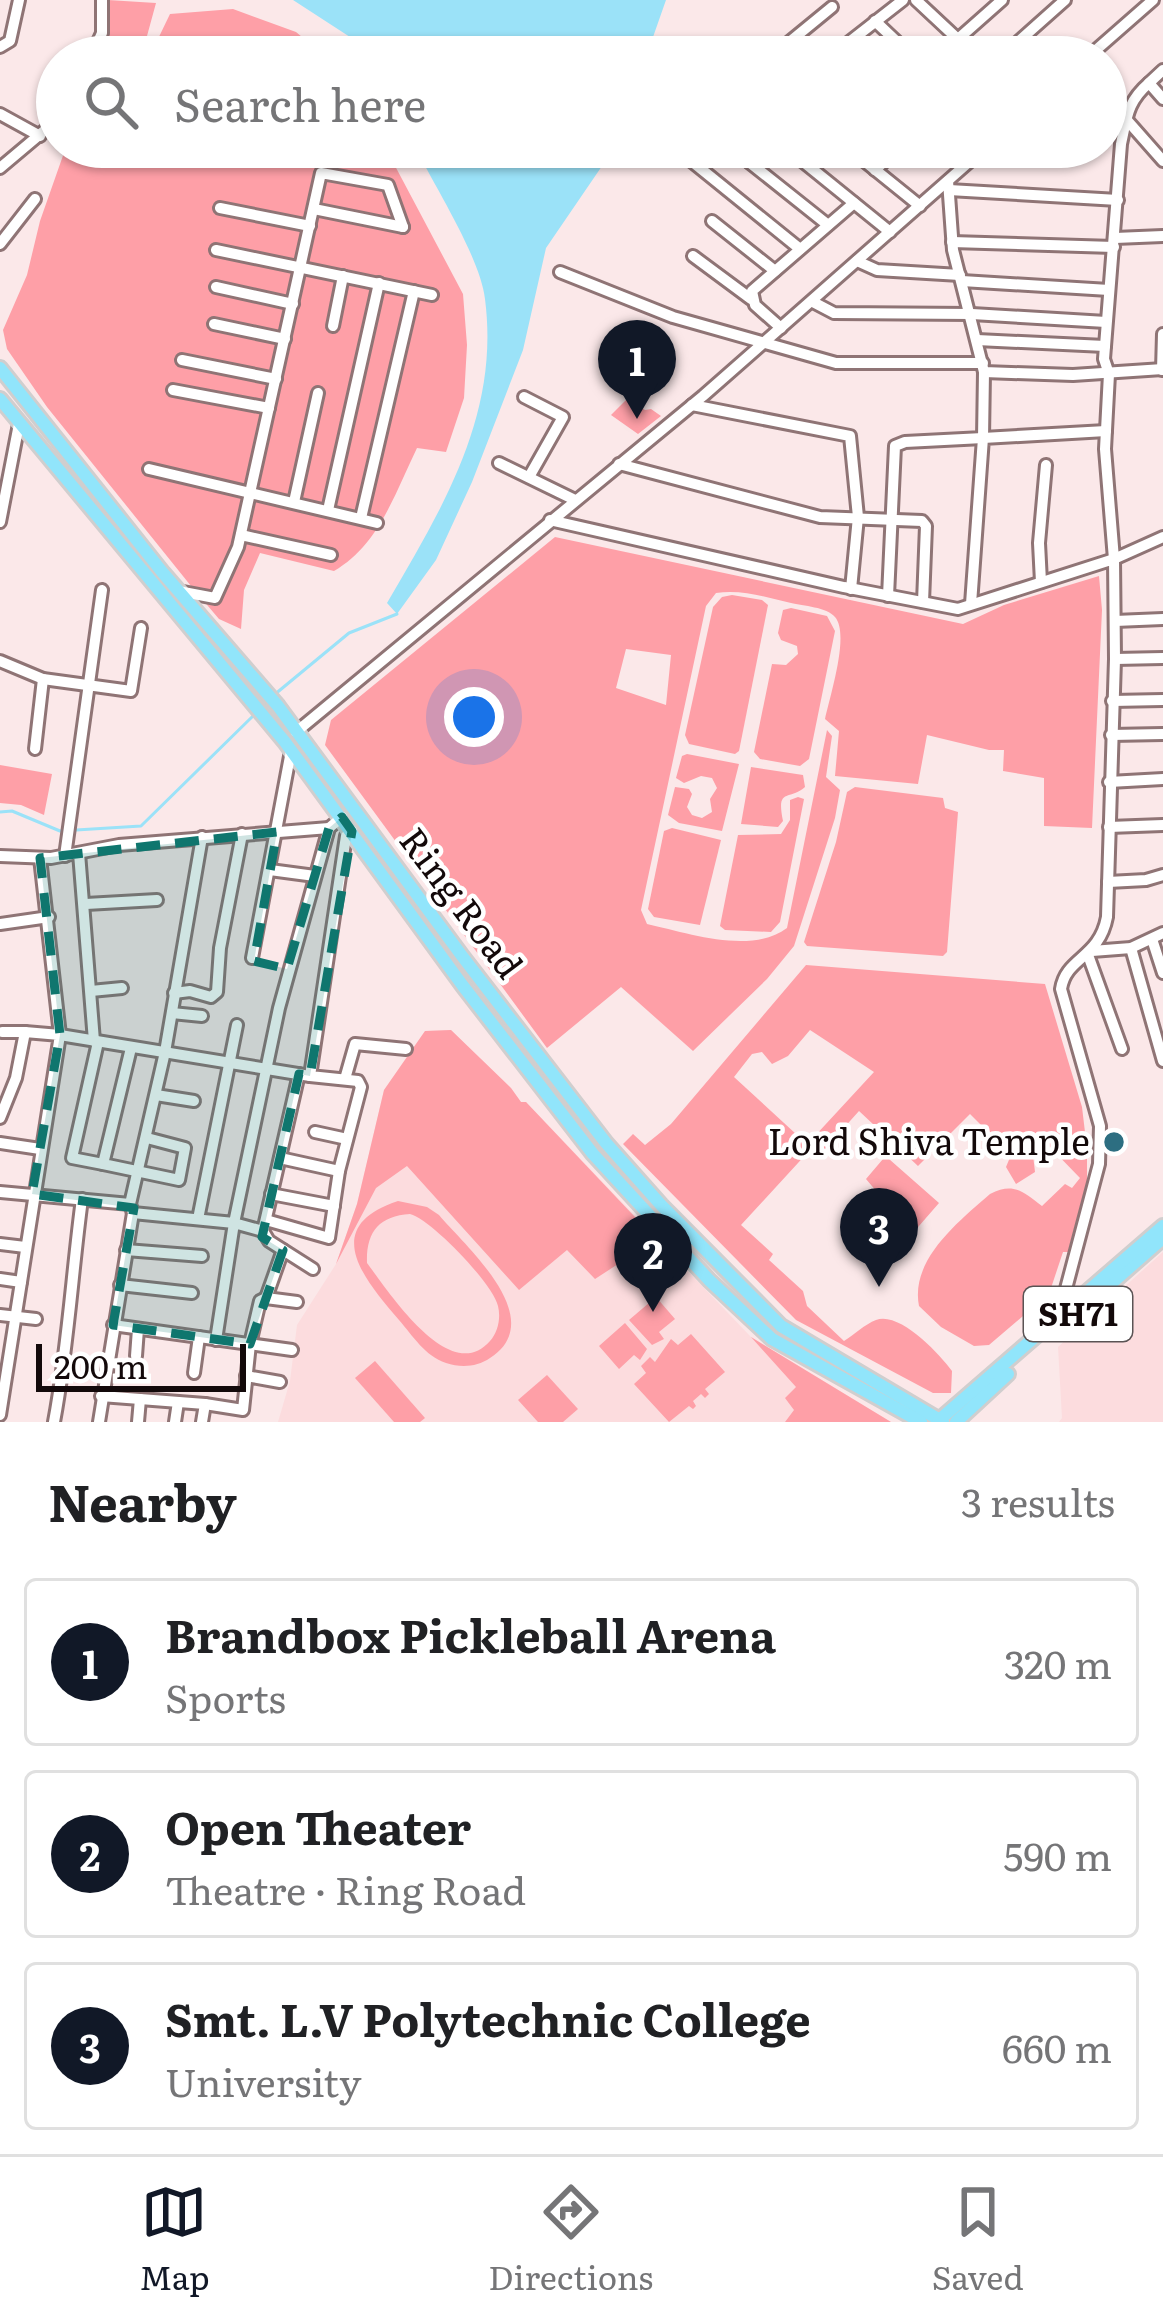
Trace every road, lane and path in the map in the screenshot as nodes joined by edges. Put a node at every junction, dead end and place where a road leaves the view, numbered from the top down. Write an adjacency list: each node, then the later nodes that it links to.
1 (19, 0): 20 (street)
2 (102, 0): 12 (street)
3 (903, 0): 11 (street)
4 (916, 0): 10 (street)
5 (940, 0): 10 (street)
6 (1002, 0): 17 (street)
7 (1065, 0): 18 (street)
8 (1154, 0): 19 (street)
9 (832, 8): 13 (street)
10 (928, 10): 16 (street)
11 (875, 22): 14 (street); 15 (street)
12 (101, 36)
13 (797, 36)
14 (857, 36)
15 (890, 36)
16 (955, 36)
17 (961, 36)
18 (1025, 36)
19 (1112, 36)
20 (0, 46)
21 (1163, 70): 22 (street)
22 (1149, 83): 23 (street); 24 (street)
23 (1163, 99)
24 (1127, 108)
25 (0, 114): 27 (street)
26 (1127, 120): 29 (street)
27 (36, 134)
28 (36, 139): 30 (street)
29 (1163, 161)
30 (0, 167)
31 (700, 168): 53 (street)
32 (757, 168): 46 (street)
33 (811, 168): 41 (street)
34 (873, 168): 37 (street)
35 (966, 168): 38 (street)
36 (1121, 168): 40 (street)
37 (875, 170): 42 (street)
38 (949, 185): 40 (street); 42 (street); 50 (street)
39 (35, 199): 52 (street)
40 (1118, 200): 51 (street)
41 (854, 202): 46 (street); 48 (street)
42 (920, 206): 48 (street)
43 (220, 208): 47 (street)
44 (314, 209): 44 (street); 47 (street)
45 (712, 221): 58 (street)
46 (828, 225): 53 (street)
47 (310, 226): 57 (street)
48 (890, 232): 56 (street)
49 (1163, 236): 51 (street)
50 (952, 242): 51 (street); 61 (street)
51 (1114, 242): 64 (street)
52 (0, 244)
53 (800, 249): 58 (street)
54 (216, 250): 57 (street)
55 (693, 256): 67 (street)
56 (857, 261): 61 (street); 68 (street)
57 (301, 267): 60 (street); 69 (street)
58 (775, 271): 67 (street)
59 (560, 272): 78 (street)
60 (343, 276): 62 (street); 73 (street)
61 (961, 278): 64 (street); 70 (street)
62 (379, 284): 65 (street); 105 (street)
63 (216, 287): 69 (street)
64 (1109, 290): 71 (street)
65 (414, 291): 66 (street); 107 (street)
66 (433, 295)
67 (751, 299): 74 (street)
68 (813, 302): 70 (street); 74 (street)
69 (293, 304): 76 (street)
70 (972, 314): 71 (street); 77 (street)
71 (1106, 322): 79 (street)
72 (214, 324): 76 (street)
73 (333, 326)
74 (782, 328): 78 (street)
75 (1163, 334): 83 (street)
76 (285, 339): 85 (street)
77 (977, 340): 79 (street); 82 (street)
78 (762, 344): 82 (street); 90 (street)
79 (1105, 346): 84 (street)
80 (182, 360): 85 (street)
81 (0, 368): 92 (main road, Ring Road)
82 (984, 368): 84 (street); 95 (street)
83 (1163, 370): 84 (street)
84 (1109, 374): 94 (street)
85 (276, 379): 91 (street)
86 (173, 390): 91 (street)
87 (318, 393): 104 (street)
88 (524, 397): 100 (street)
89 (0, 399): 93 (main road, Ring Road)
90 (692, 405): 97 (street); 106 (street)
91 (269, 408): 101 (street)
92 (34, 411): 93 (main road); 119 (main road, Ring Road)
93 (19, 424): 102 (street); 136 (main road, Ring Road)
94 (1106, 431): 95 (street); 115 (street)
95 (983, 438): 108 (street); 122 (street)
96 (499, 463): 100 (street)
97 (619, 464): 103 (street); 106 (street)
98 (1046, 465): 116 (street)
99 (149, 469): 101 (street)
100 (529, 477): 103 (street)
101 (250, 492): 104 (street); 112 (street)
102 (3, 494): 110 (street)
103 (575, 500): 109 (street)
104 (294, 502): 105 (street)
105 (328, 509): 107 (street)
106 (858, 517): 108 (street); 117 (street)
107 (361, 518): 111 (street)
108 (892, 518): 120 (street); 121 (street)
109 (550, 520): 117 (street); 133 (street)
110 (0, 522)
111 (377, 523)
112 (241, 536): 114 (street); 119 (street)
113 (1163, 537): 115 (street)
114 (331, 555)
115 (1114, 559): 116 (street); 124 (street)
116 (1041, 582): 122 (street)
117 (851, 589): 120 (street)
118 (102, 590): 130 (street)
119 (178, 591): 133 (main road, Ring Road)
120 (888, 596): 121 (street)
121 (923, 602): 122 (street)
122 (971, 604)
123 (1163, 619): 124 (street)
124 (1115, 621): 127 (street)
125 (141, 628): 130 (street)
126 (1163, 658): 127 (street)
127 (1115, 659): 132 (street)
128 (0, 662): 129 (street)
129 (43, 679): 130 (street); 137 (street)
130 (87, 687): 150 (street)
131 (1163, 700): 132 (street)
132 (1112, 701): 135 (street)
133 (296, 732): 136 (main road); 193 (main road, Ring Road)
134 (1163, 734): 135 (street)
135 (1111, 735): 139 (street)
136 (288, 746): 140 (main road, Ring Road); 145 (street)
137 (35, 749)
138 (1163, 779): 139 (street)
139 (1109, 782): 143 (street)
140 (341, 817): 142 (street); 144 (main road, Ring Road)
141 (1163, 825): 143 (street)
142 (329, 827): 145 (street); 154 (street)
143 (1109, 827): 155 (street)
144 (352, 831): 183 (street); 195 (main road, Ring Road)
145 (277, 832): 146 (street); 152 (street)
146 (242, 834): 147 (street); 167 (street)
147 (202, 837): 148 (street); 167 (street)
148 (79, 853): 150 (street); 157 (street)
149 (0, 856): 151 (street)
150 (65, 856): 151 (street)
151 (40, 858): 158 (street)
152 (270, 871): 154 (street); 163 (street)
153 (1163, 875): 155 (street)
154 (315, 876): 181 (street)
155 (1108, 882): 162 (street)
156 (157, 900): 157 (street)
157 (86, 904): 166 (street)
158 (49, 917): 159 (street); 173 (street)
159 (0, 924)
160 (1157, 936): 161 (street); 164 (street)
161 (1131, 949): 162 (street); 180 (street)
162 (1090, 953): 177 (street); 228 (street)
163 (252, 958)
164 (1163, 974)
165 (122, 988): 166 (street)
166 (91, 991): 174 (street)
167 (175, 993): 168 (street)
168 (172, 1013): 169 (street); 178 (street)
169 (202, 1016)
170 (237, 1025): 179 (street)
171 (2, 1032): 172 (street)
172 (25, 1032): 173 (street); 184 (street)
173 (60, 1034): 174 (street); 194 (street)
174 (96, 1041): 175 (street); 197 (street)
175 (131, 1048): 178 (street); 197 (street)
176 (406, 1049): 185 (street)
177 (1122, 1049)
178 (165, 1052): 179 (street); 186 (street)
179 (231, 1061): 181 (street); 206 (street)
180 (1163, 1061)
181 (267, 1068): 183 (street); 207 (street)
182 (0, 1074): 184 (street)
183 (304, 1075): 185 (street); 196 (street)
184 (16, 1078): 188 (street)
185 (345, 1079): 191 (street)
186 (156, 1095): 187 (street); 190 (street)
187 (194, 1101)
188 (0, 1118)
189 (315, 1132): 191 (street)
190 (147, 1138): 199 (street); 199 (street)
191 (347, 1139): 198 (street)
192 (0, 1143): 194 (street)
193 (606, 1143): 195 (main road); 223 (main road, Ring Road)
194 (40, 1149): 201 (street)
195 (592, 1154): 225 (main road, Ring Road)
196 (280, 1158): 198 (street); 202 (street)
197 (103, 1164): 199 (street)
198 (339, 1171): 204 (street)
199 (138, 1174): 205 (street)
200 (0, 1192): 201 (street)
201 (32, 1194): 203 (street); 212 (street)
202 (271, 1194): 204 (street); 208 (street)
203 (82, 1198): 205 (street); 248 (street)
204 (334, 1206): 208 (street)
205 (131, 1208): 206 (street); 213 (street)
206 (198, 1219): 207 (street)
207 (234, 1223): 208 (street); 232 (street)
208 (265, 1226): 214 (street)
209 (1163, 1226): 228 (main road, SH71)
210 (1163, 1238): 228 (main road, SH71)
211 (0, 1244): 212 (street)
212 (25, 1247): 218 (street)
213 (127, 1250): 215 (street); 219 (street)
214 (283, 1250): 216 (street); 221 (street)
215 (202, 1256)
216 (313, 1269)
217 (0, 1279): 218 (street)
218 (21, 1282): 226 (street)
219 (120, 1285): 220 (street); 229 (street)
220 (192, 1293)
221 (266, 1298): 222 (street); 233 (street)
222 (297, 1302)
223 (759, 1304): 225 (main road); 243 (main road, Ring Road)
224 (0, 1315): 226 (street)
225 (746, 1315): 243 (main road, Ring Road)
226 (17, 1317): 227 (street); 245 (street)
227 (36, 1319)
228 (1060, 1323): 244 (main road, SH71)
229 (113, 1325): 230 (street); 239 (street)
230 (137, 1328): 231 (street); 235 (street)
231 (199, 1337): 232 (street); 236 (street)
232 (216, 1340): 233 (street)
233 (250, 1344): 234 (street); 237 (street)
234 (292, 1350)
235 (136, 1356)
236 (194, 1373)
237 (246, 1376): 238 (street); 246 (street)
238 (280, 1382)
239 (101, 1396): 240 (street); 249 (street)
240 (140, 1399): 241 (street); 250 (street)
241 (178, 1402): 242 (street); 251 (street)
242 (206, 1403): 246 (street); 252 (street)
243 (903, 1405): 244 (main road); 247 (main road, Ring Road); 253 (main road)
244 (965, 1405): 247 (main road, SH71); 254 (main road, SH71); 255 (main road)
245 (0, 1415)
246 (244, 1416)
247 (934, 1420)
248 (54, 1422)
249 (99, 1422)
250 (138, 1422)
251 (176, 1422)
252 (202, 1422)
253 (910, 1422)
254 (956, 1422)
255 (970, 1422)

